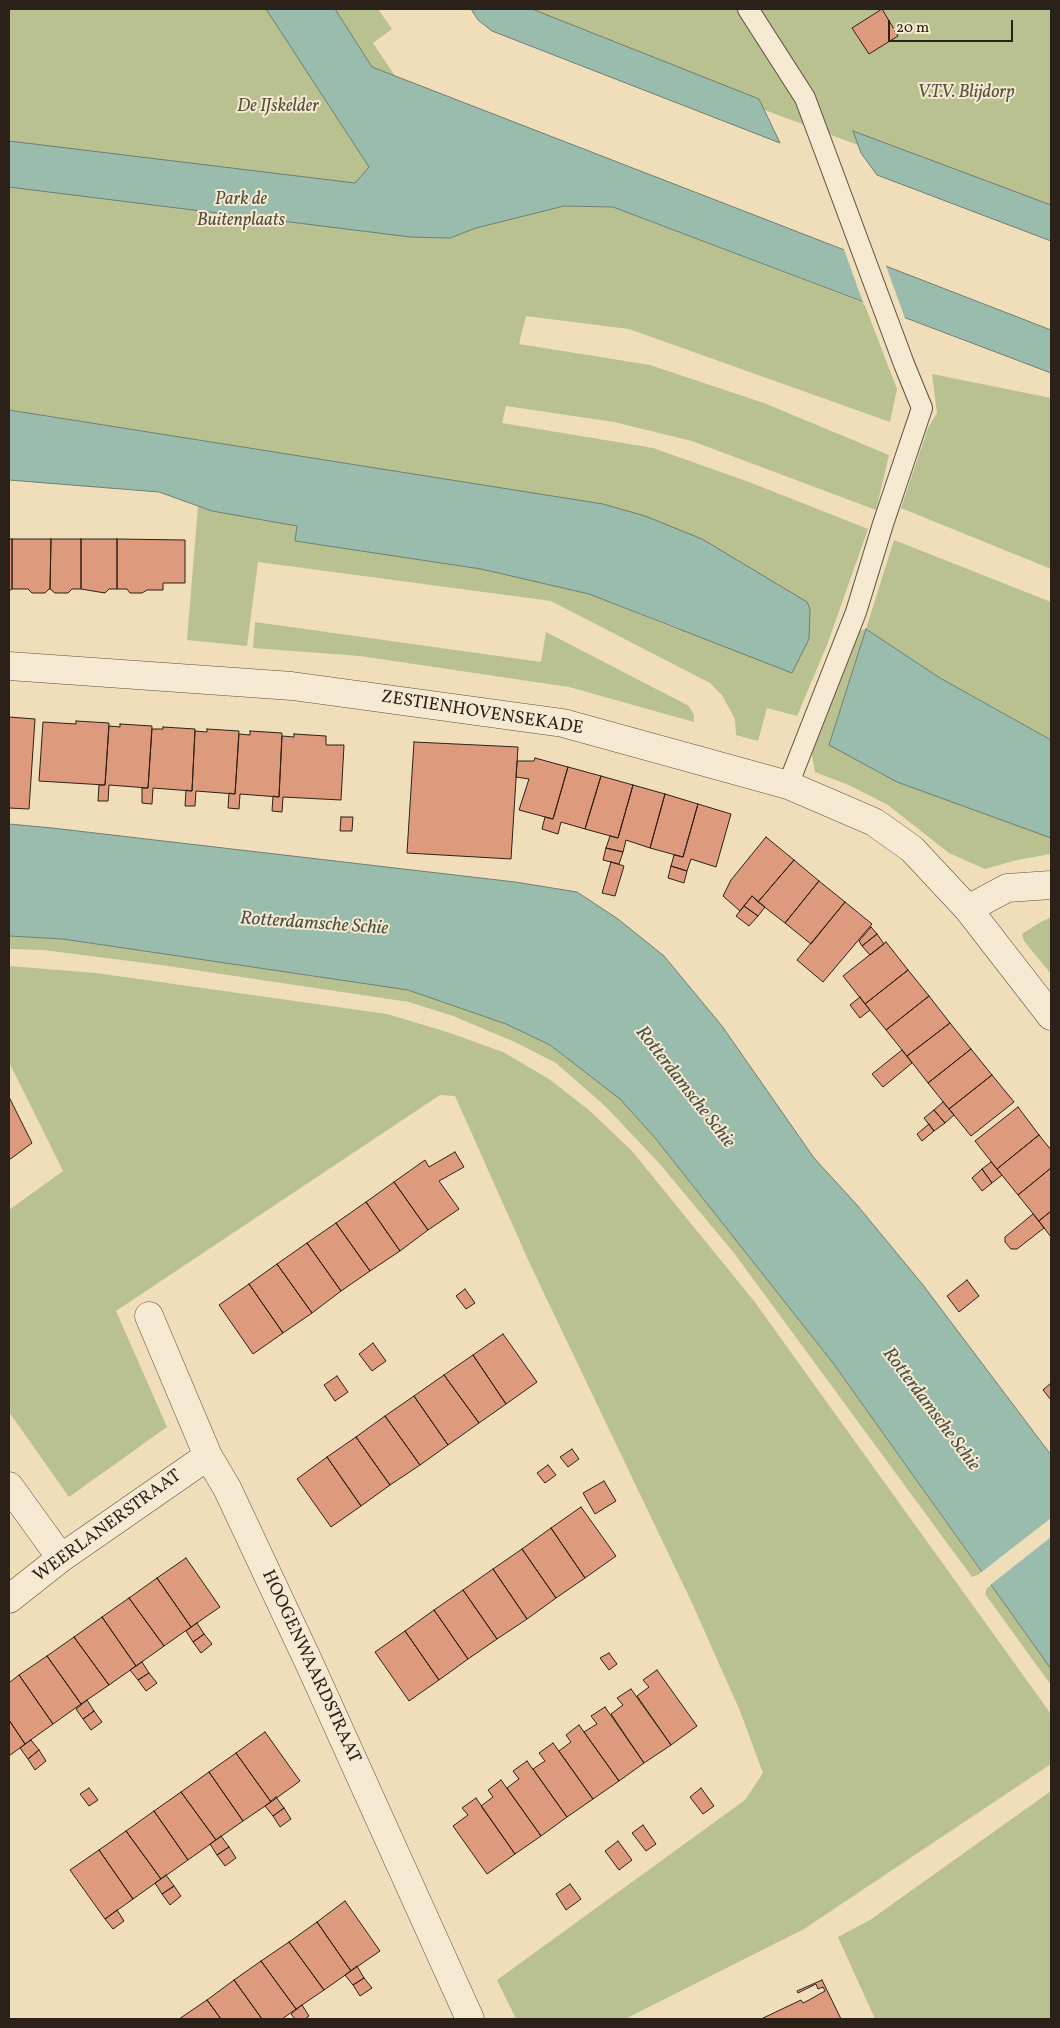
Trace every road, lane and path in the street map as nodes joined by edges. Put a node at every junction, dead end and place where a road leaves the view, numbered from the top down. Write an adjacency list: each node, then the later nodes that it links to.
1 (748, 9): 3 (lane)
2 (9, 666): 3 (street, ZESTIENHOVENSEKADE)
3 (788, 785): 5 (street, ZESTIENHOVENSEKADE)
4 (1051, 884): 5 (street)
5 (968, 909): 6 (street, ZESTIENHOVENSEKADE)
6 (1051, 1016)
7 (149, 1316): 8 (street, HOOGENWAARDSTRAAT)
8 (208, 1456): 10 (street, WEERLANERSTRAAT); 12 (street, HOOGENWAARDSTRAAT)
9 (9, 1486): 10 (street)
10 (61, 1558): 11 (street, WEERLANERSTRAAT)
11 (9, 1599)
12 (470, 2019)

